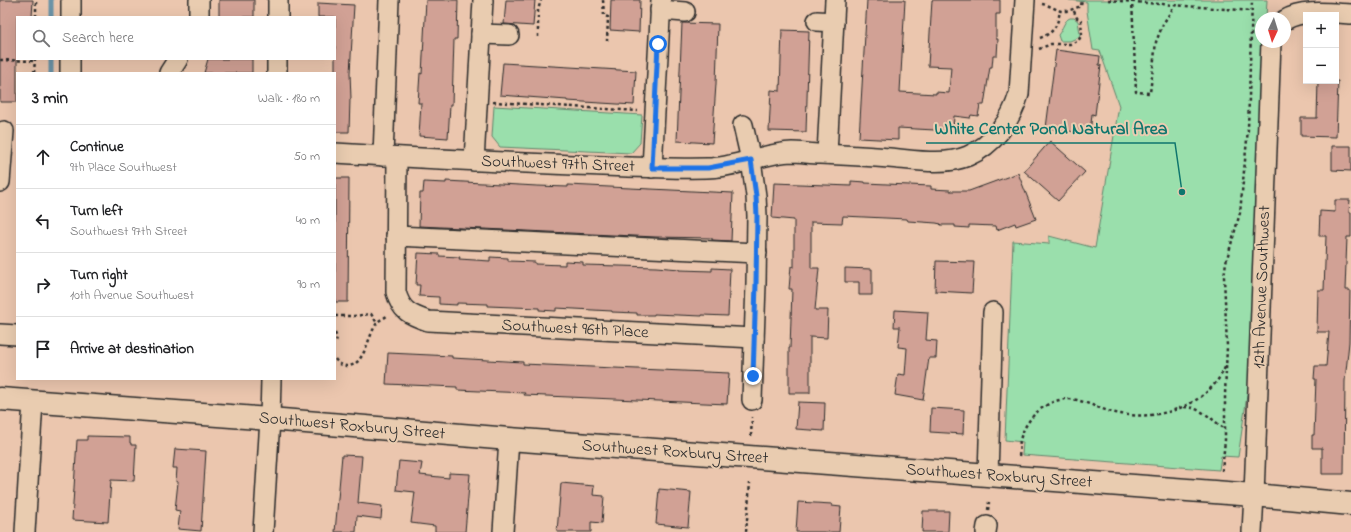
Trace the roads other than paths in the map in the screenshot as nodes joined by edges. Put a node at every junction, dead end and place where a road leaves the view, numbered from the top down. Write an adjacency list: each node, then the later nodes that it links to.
1 (71, 0): 11 (street)
2 (199, 0): 12 (street)
3 (278, 0): 13 (street)
4 (389, 0): 28 (street)
5 (483, 0): 15 (street)
6 (835, 0): 27 (street)
7 (1033, 2): 27 (street, Southwest 97th Street)
8 (660, 5): 9 (street); 31 (street)
9 (685, 12)
10 (1351, 14): 14 (street)
11 (71, 16)
12 (199, 16)
13 (278, 16)
14 (1291, 18)
15 (481, 34): 16 (street); 30 (street)
16 (509, 35)
17 (1271, 48): 46 (street, 12th Avenue Southwest)
18 (70, 60): 21 (street)
19 (177, 60): 22 (street)
20 (277, 60): 23 (street)
21 (70, 72)
22 (170, 72)
23 (277, 72)
24 (743, 125): 29 (street)
25 (7, 131): 32 (street)
26 (336, 153): 28 (street, Southwest 97th Street)
27 (827, 154): 29 (street, Southwest 97th Street)
28 (390, 156): 30 (street, Southwest 97th Street); 33 (street)
29 (751, 160): 31 (street, Southwest 97th Street); 34 (street)
30 (474, 161): 31 (street, Southwest 97th Street)
31 (652, 168)
32 (0, 182)
33 (396, 236): 34 (street); 38 (street, Southwest 96th Place)
34 (757, 253): 38 (street)
35 (993, 312): 45 (street)
36 (0, 334): 37 (street)
37 (16, 335)
38 (754, 338): 42 (street)
39 (270, 380): 43 (street)
40 (0, 399): 41 (main road, Southwest Roxbury Street)
41 (33, 401): 43 (main road, Southwest Roxbury Street); 48 (street)
42 (752, 406)
43 (270, 419): 44 (main road, Southwest Roxbury Street); 49 (street)
44 (509, 440): 45 (main road, Southwest Roxbury Street); 50 (street)
45 (988, 475): 46 (main road, Southwest Roxbury Street)
46 (1254, 496): 47 (main road, Southwest Roxbury Street); 51 (street, 12th Avenue Southwest)
47 (1351, 504)
48 (24, 532)
49 (263, 532)
50 (503, 532)
51 (1252, 532)

